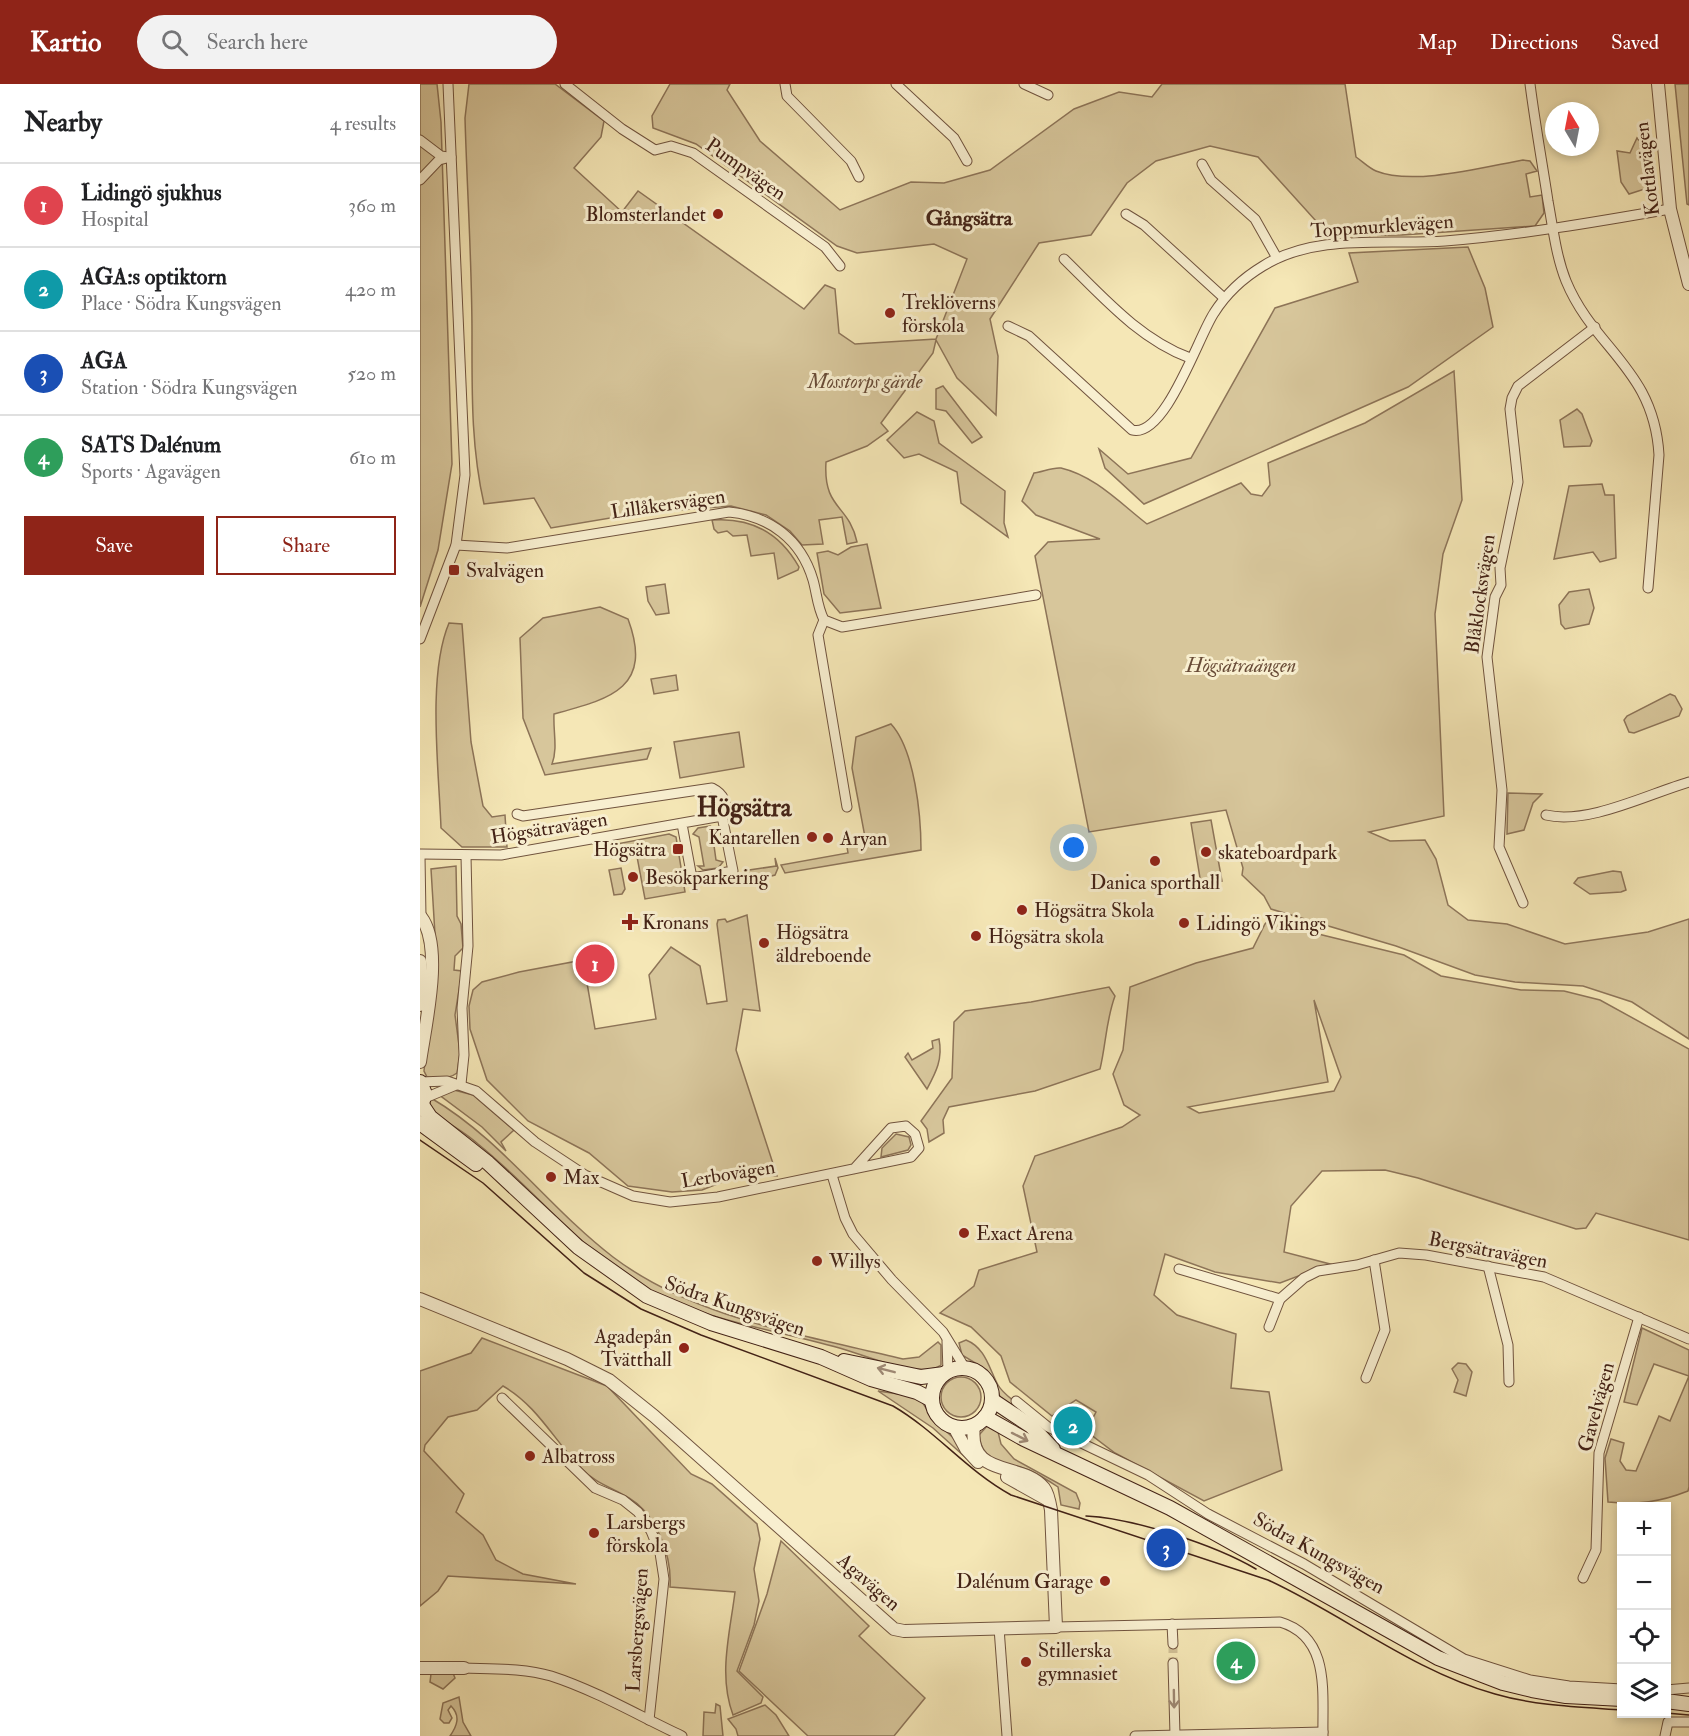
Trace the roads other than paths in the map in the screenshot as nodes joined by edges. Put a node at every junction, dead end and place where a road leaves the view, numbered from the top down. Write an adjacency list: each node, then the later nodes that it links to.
1 (448, 84): 10 (street)
2 (565, 84): 20 (street, Pumpvägen)
3 (785, 84): 13 (street)
4 (896, 84): 11 (street)
5 (1024, 84): 8 (street)
6 (1530, 84): 17 (street)
7 (1658, 84): 15 (street, Kottlavägen)
8 (1048, 95)
9 (420, 140): 10 (street)
10 (451, 158): 14 (street); 26 (street)
11 (967, 161)
12 (1202, 164): 18 (street)
13 (859, 177)
14 (420, 180)
15 (1670, 209): 17 (street, Toppmurklevägen); 21 (street, Kottlavägen)
16 (1126, 214): 22 (street)
17 (1552, 227): 18 (street, Toppmurklevägen); 24 (street)
18 (1277, 258): 22 (street, Toppmurklevägen)
19 (1064, 259): 25 (street)
20 (840, 266)
21 (1689, 284)
22 (1224, 298): 25 (street, Toppmurklevägen)
23 (1008, 326): 25 (street, Toppmurklevägen)
24 (1595, 327): 27 (street); 39 (street, Blåklocksvägen)
25 (1190, 358)
26 (456, 545): 29 (street, Lillåkersvägen); 30 (street)
27 (1648, 588)
28 (1036, 595): 29 (street)
29 (824, 620): 32 (street, Lillåkersvägen)
30 (420, 639)
31 (1689, 782): 35 (street)
32 (847, 807)
33 (517, 814): 34 (street, Högsätravägen)
34 (722, 816): 36 (street, Högsätravägen); 36 (street, Högsätravägen)
35 (1546, 816)
36 (682, 824): 38 (street, Högsätravägen)
37 (420, 855): 38 (street, Högsätravägen); 40 (street)
38 (466, 856): 45 (street)
39 (1523, 903)
40 (420, 918): 43 (street)
41 (420, 961): 42 (street)
42 (420, 1005)
43 (420, 1062)
44 (420, 1082): 45 (street, Lerbovägen); 46 (main road, Södra Kungsvägen)
45 (461, 1084): 46 (street); 49 (street, Lerbovägen)
46 (422, 1104): 50 (main road, Södra Kungsvägen)
47 (420, 1123): 50 (main road, Södra Kungsvägen)
48 (854, 1169): 48 (street, Lerbovägen); 49 (street, Lerbovägen)
49 (832, 1175): 59 (street)
50 (526, 1201): 60 (main road, Södra Kungsvägen)
51 (1374, 1260): 52 (street, Bergsätravägen); 55 (street, Bergsätravägen); 63 (street)
52 (1488, 1266): 56 (street, Bergsätravägen); 64 (street)
53 (1179, 1269): 55 (street)
54 (420, 1299): 76 (street, Agavägen)
55 (1280, 1299): 57 (street, Bergsätravägen)
56 (1639, 1317): 58 (street, Bergsätravägen); 73 (street, Gavelvägen)
57 (1269, 1328)
58 (1689, 1339)
59 (947, 1341): 61 (street); 62 (street)
60 (821, 1357): 62 (main road, Södra Kungsvägen, one-way to 60); 66 (main road, Södra Kungsvägen)
61 (965, 1368): 62 (main road, Södra Kungsvägen); 67 (main road)
62 (946, 1373): 66 (main road)
63 (1366, 1378)
64 (1509, 1382)
65 (502, 1398): 87 (street, Larsbergsvägen)
66 (932, 1400): 70 (main road)
67 (992, 1400): 69 (main road); 71 (main road, Södra Kungsvägen)
68 (1016, 1401): 82 (street, Södra Kungsvägen)
69 (979, 1421): 70 (main road); 71 (main road, Södra Kungsvägen, one-way to 71); 72 (street)
70 (954, 1427): 72 (street)
71 (1057, 1452): 84 (main road, Södra Kungsvägen)
72 (1048, 1500): 75 (street)
73 (1583, 1578)
74 (1172, 1624): 75 (street, Agavägen); 77 (street); 89 (street, Agavägen)
75 (1056, 1627): 76 (street, Agavägen)
76 (999, 1628): 93 (street)
77 (1173, 1644)
78 (1173, 1663): 90 (street, one-way to 90)
79 (420, 1668): 80 (street, Larsbergsvägen)
80 (464, 1668): 87 (street, Larsbergsvägen)
81 (1689, 1688): 83 (street)
82 (1617, 1689)
83 (1671, 1690)
84 (1617, 1699)
85 (1671, 1702): 86 (main road)
86 (1689, 1704)
87 (648, 1720): 92 (street, Larsbergsvägen)
88 (1689, 1722): 95 (street)
89 (1323, 1734): 91 (street)
90 (1175, 1735): 91 (street); 94 (street)
91 (1191, 1735)
92 (682, 1736)
93 (1007, 1736)
94 (1135, 1736)
95 (1665, 1736)

